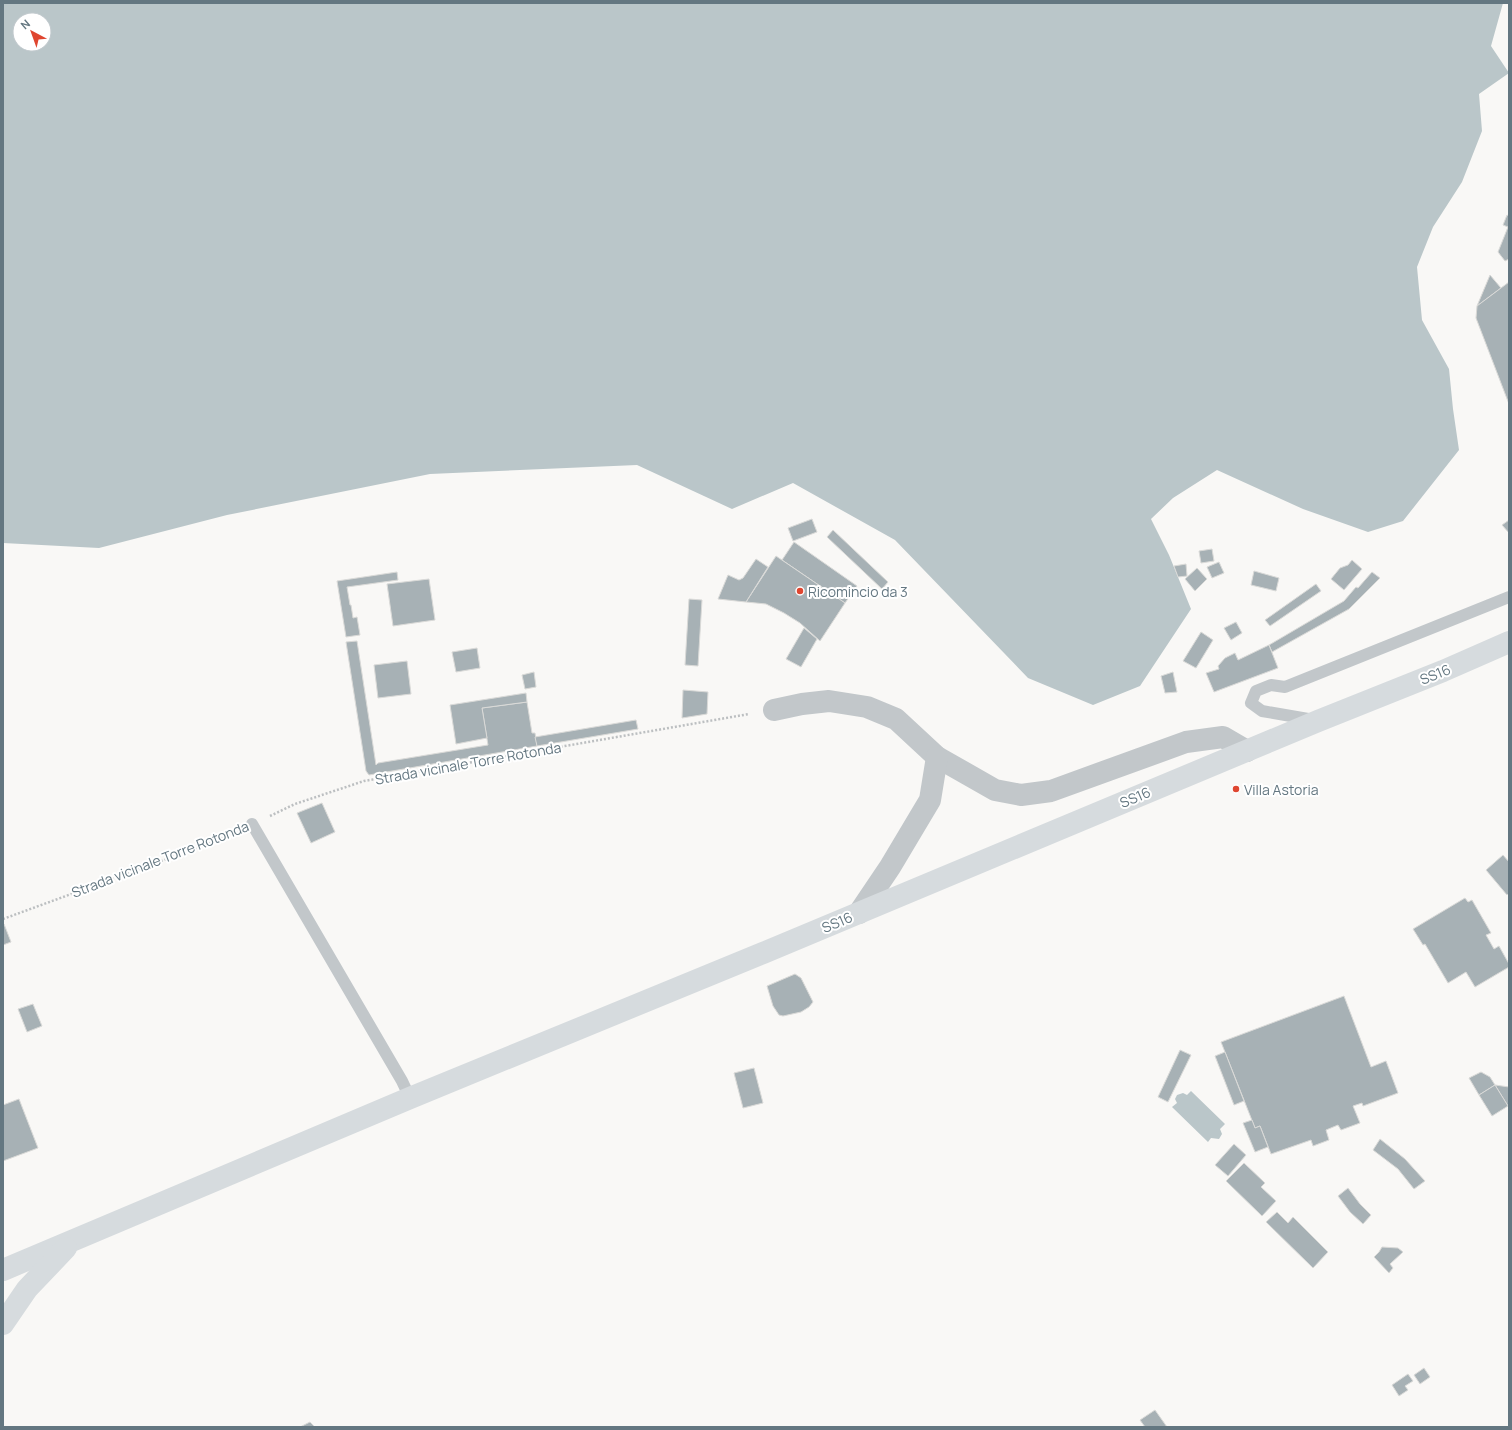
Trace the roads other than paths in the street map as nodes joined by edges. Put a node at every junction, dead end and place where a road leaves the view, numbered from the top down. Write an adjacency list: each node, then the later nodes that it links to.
1 (1509, 597): 4 (lane)
2 (1509, 642): 4 (main road, SS16)
3 (774, 710): 6 (street)
4 (1318, 721): 5 (main road, SS16)
5 (1247, 751): 6 (street); 8 (main road, SS16)
6 (937, 757): 8 (street)
7 (252, 824): 9 (lane)
8 (859, 913): 9 (main road, SS16)
9 (410, 1098): 10 (main road, SS16)
10 (74, 1240): 11 (main road, SS16); 12 (main road)
11 (3, 1270)
12 (3, 1324)

